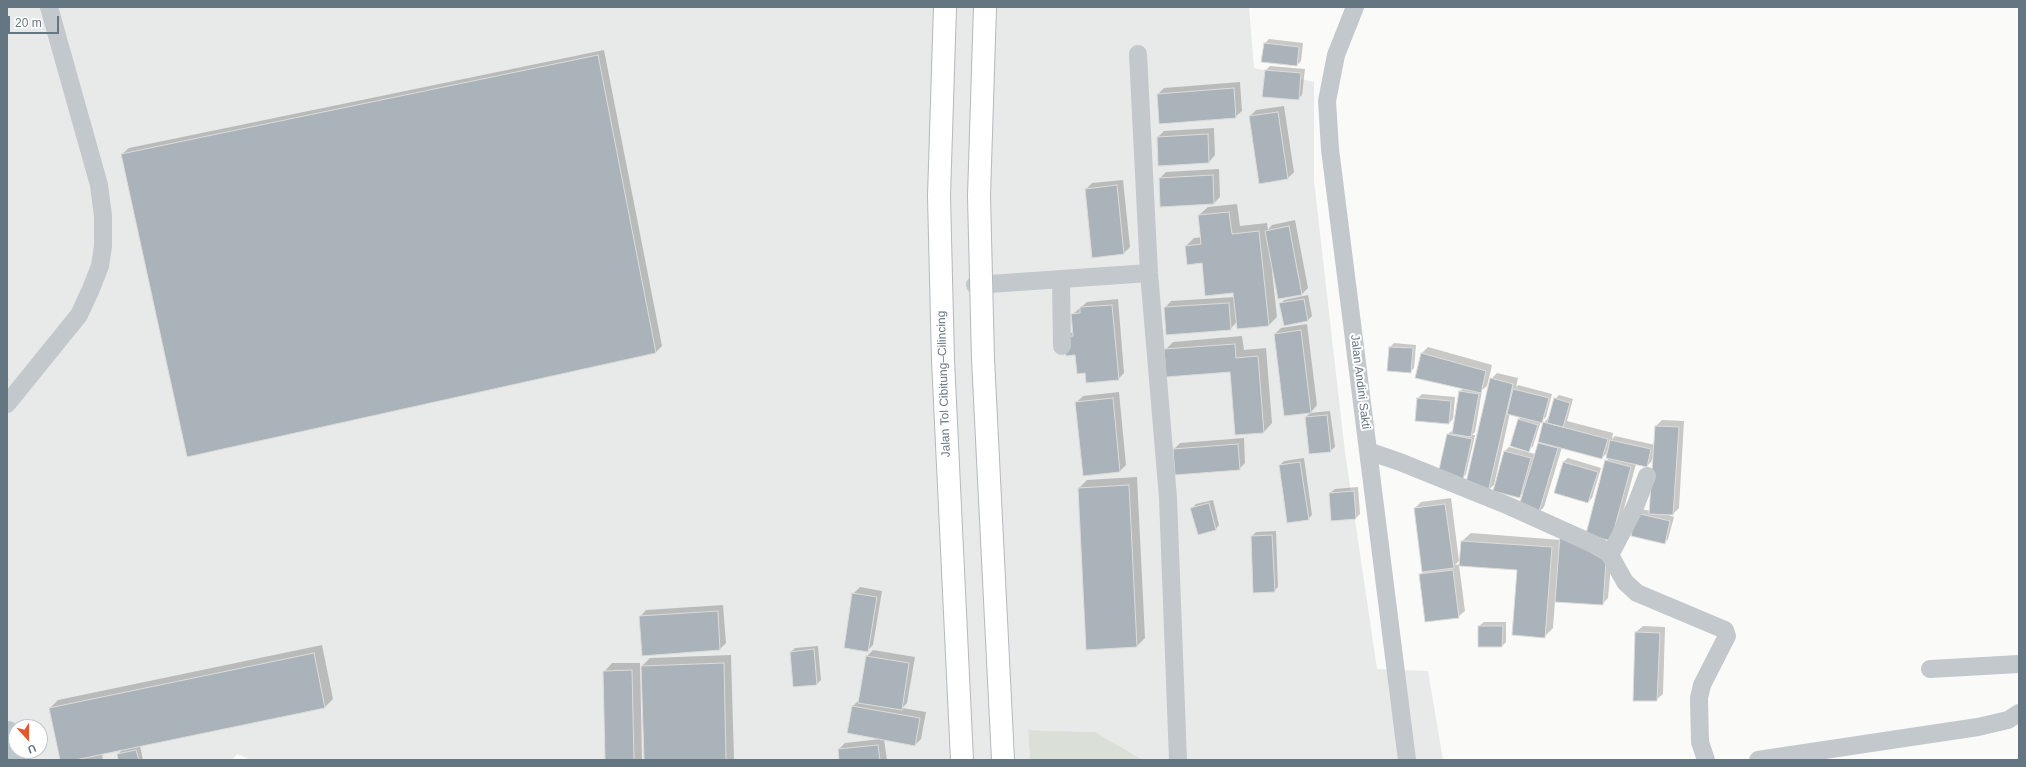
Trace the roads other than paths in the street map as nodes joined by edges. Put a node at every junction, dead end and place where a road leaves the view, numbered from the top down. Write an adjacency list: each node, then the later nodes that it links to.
1 (49, 7): 10 (street)
2 (945, 7): 17 (highway, Jalan Tol Cibitung–Cilincing)
3 (985, 7): 18 (highway, bridge)
4 (1355, 7): 11 (street, Jalan Andini Sakti)
5 (1138, 54): 6 (street)
6 (1149, 273): 7 (street); 19 (street)
7 (1061, 280): 8 (street); 9 (street)
8 (975, 285)
9 (1062, 346)
10 (7, 404)
11 (1379, 455): 13 (street); 20 (street, Jalan Andini Sakti)
12 (1648, 476): 13 (street)
13 (1610, 555): 21 (street)
14 (2019, 664): 15 (street)
15 (1930, 669)
16 (2019, 713): 22 (street)
17 (962, 760)
18 (1003, 760)
19 (1178, 760)
20 (1407, 760)
21 (1706, 760)
22 (1763, 760)

